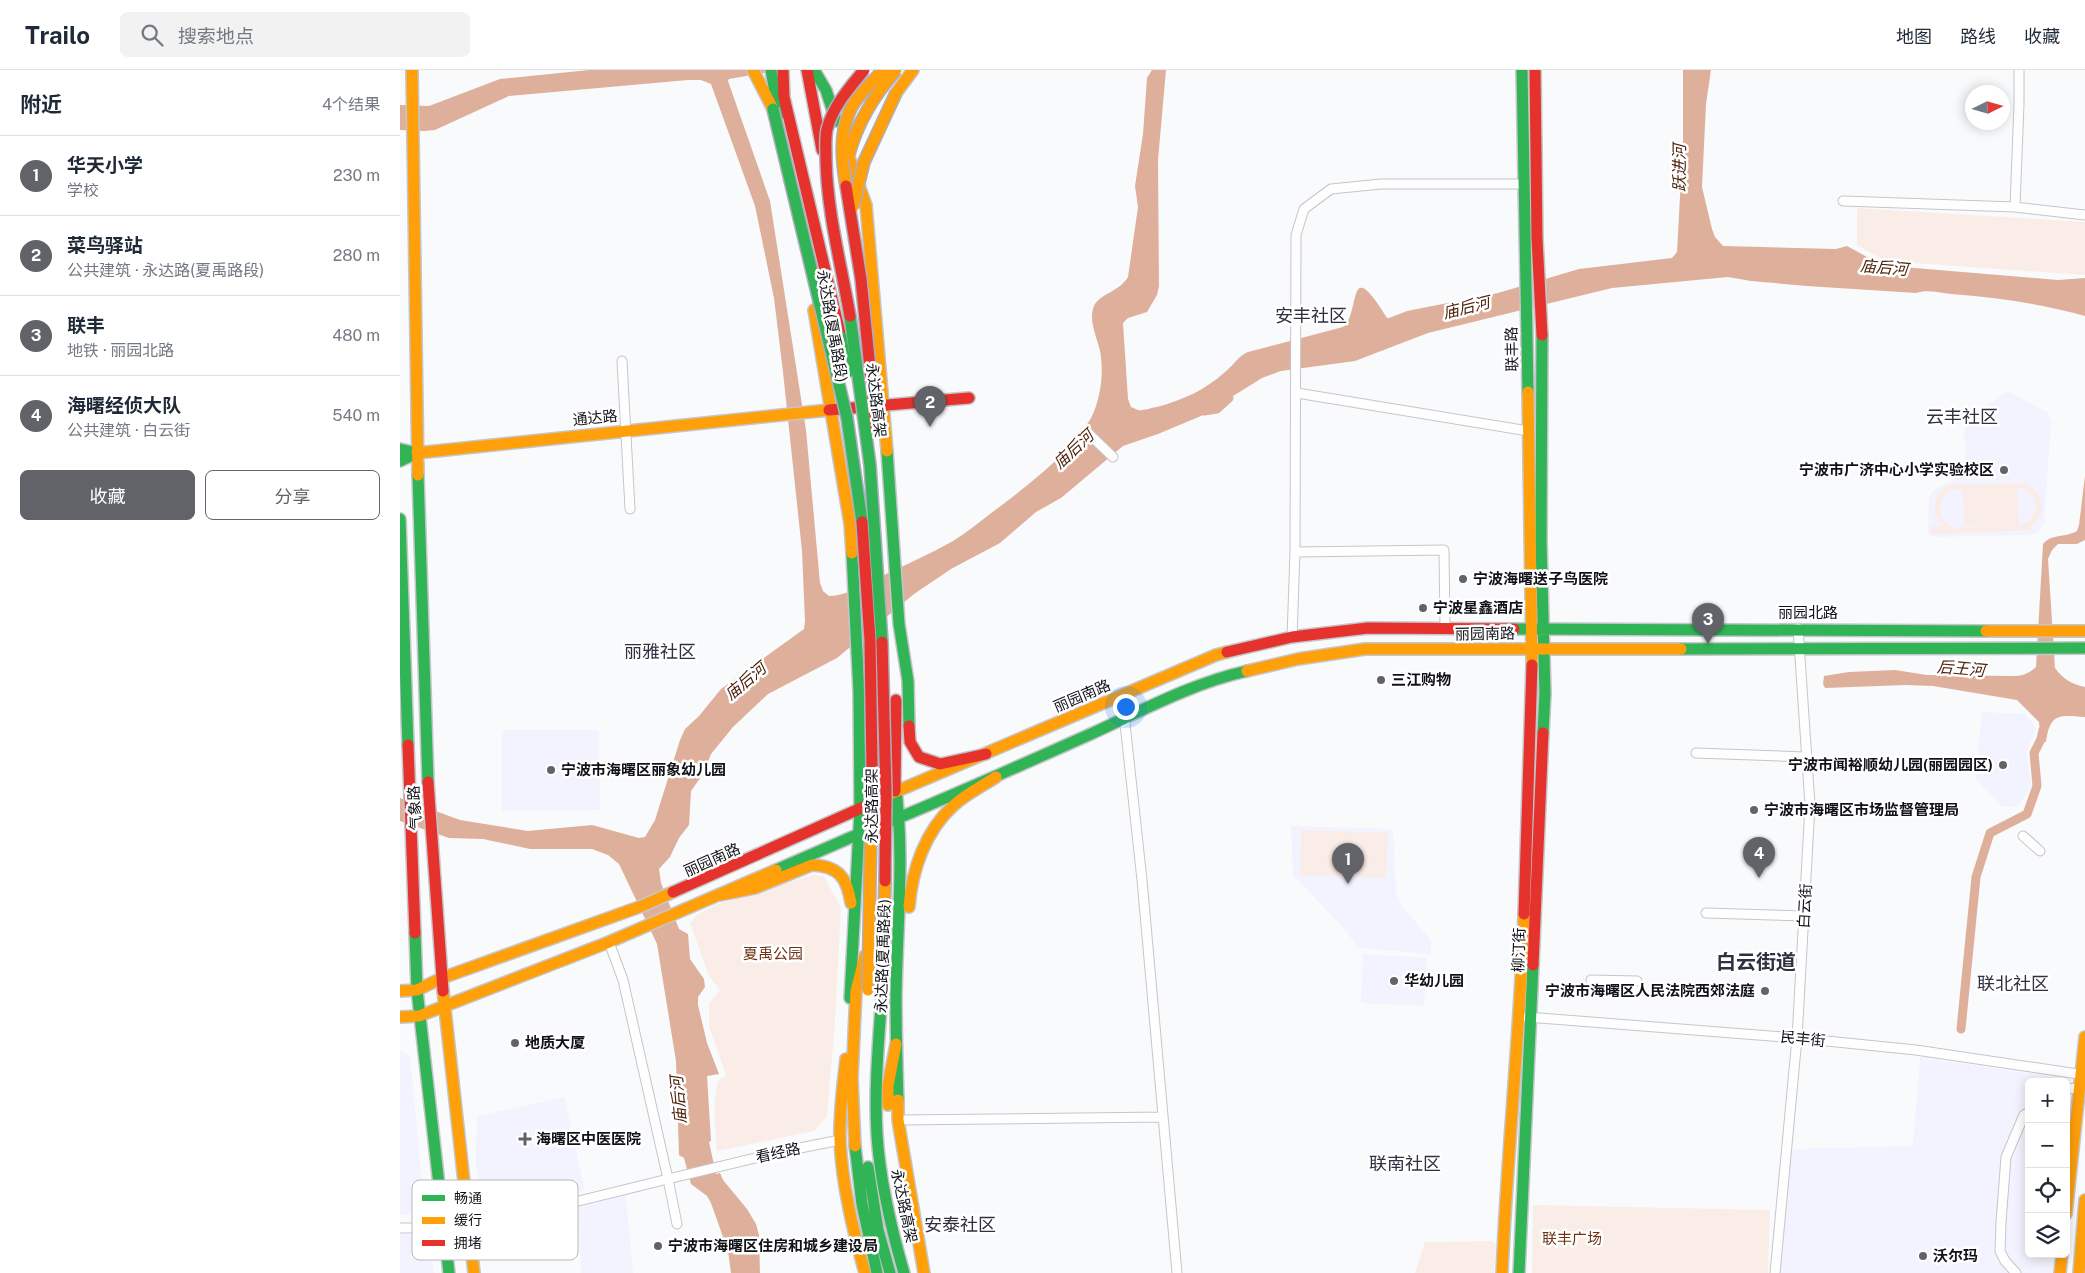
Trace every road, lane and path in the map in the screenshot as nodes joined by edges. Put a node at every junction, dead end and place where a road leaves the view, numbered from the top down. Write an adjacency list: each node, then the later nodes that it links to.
1 (412, 70): 31 (main road, 气象路)
2 (754, 70): 26 (main road, bridge)
3 (771, 70): 25 (main road, 永达路(夏禹路段))
4 (782, 70): 26 (main road, bridge)
5 (807, 70): 24 (main road, 永达路(夏禹路段))
6 (814, 70): 23 (main road)
7 (864, 70): 19 (main road, bridge)
8 (883, 70): 14 (main road, bridge)
9 (896, 70): 14 (main road, bridge)
10 (913, 70): 19 (main road, bridge)
11 (1522, 70): 15 (main road, 联丰路)
12 (1536, 70): 39 (main road, 联丰路)
13 (2019, 70): 17 (street)
14 (844, 178): 53 (main road, bridge)
15 (1523, 184): 21 (street); 28 (main road, 联丰路)
16 (1843, 201): 17 (street)
17 (2015, 207): 18 (street)
18 (2085, 215)
19 (853, 337): 102 (main road, 永达路高架, bridge)
20 (622, 361): 27 (street)
21 (1297, 395): 28 (street); 36 (street)
22 (969, 398): 23 (main road, 通达路)
23 (884, 404): 24 (main road, 通达路); 50 (main road)
24 (866, 406): 25 (main road, 通达路); 53 (main road, 永达路(夏禹路段))
25 (832, 410): 27 (main road, 通达路); 54 (main road, 永达路(夏禹路段))
26 (847, 418): 69 (main road, 永达路高架, bridge)
27 (627, 430): 31 (main road, 通达路); 34 (street)
28 (1528, 431): 38 (main road, 联丰路)
29 (1087, 432): 32 (street)
30 (400, 449): 31 (main road, 通达路)
31 (418, 453): 33 (main road, 通达路); 64 (main road, 气象路)
32 (1113, 457)
33 (400, 461)
34 (630, 509)
35 (400, 518): 67 (main road, 气象路)
36 (1296, 552): 37 (street); 42 (street)
37 (1444, 628): 38 (main road, 丽园南路); 42 (main road, 丽园南路)
38 (1532, 628): 39 (main road, 丽园北路); 43 (main road, 柳汀街)
39 (1544, 628): 40 (main road, 丽园北路); 44 (main road, 柳汀街)
40 (1798, 628): 41 (main road, 丽园北路); 45 (street, 白云街)
41 (2085, 630)
42 (1292, 637): 47 (main road, 丽园南路)
43 (1533, 648): 44 (main road); 48 (main road, 丽园南路); 72 (main road, 柳汀街)
44 (1545, 648): 45 (main road); 75 (main road, 柳汀街)
45 (1798, 648): 46 (main road); 51 (street, 白云街)
46 (2085, 648)
47 (1122, 696): 48 (street); 50 (main road, 丽园南路)
48 (1125, 718): 52 (main road, 丽园南路); 83 (street)
49 (1696, 753): 51 (street)
50 (986, 754): 53 (main road, 丽园南路)
51 (1806, 757): 61 (street, 白云街)
52 (996, 777): 55 (main road, 丽园南路); 70 (main road)
53 (895, 791): 54 (main road, 丽园南路); 55 (main road, 永达路(夏禹路段))
54 (860, 810): 56 (main road, 永达路(夏禹路段)); 64 (main road, 丽园南路)
55 (900, 818): 56 (main road, 丽园南路); 70 (main road, 永达路(夏禹路段))
56 (858, 834): 59 (main road, 丽园南路); 62 (main road, 永达路(夏禹路段))
57 (2023, 836): 58 (street)
58 (2040, 851)
59 (720, 895): 62 (main road); 63 (main road, 丽园南路)
60 (1706, 913): 61 (street)
61 (1804, 916): 77 (street, 白云街)
62 (854, 927): 85 (main road, 永达路(夏禹路段))
63 (609, 942): 71 (main road); 86 (street)
64 (442, 978): 67 (main road); 71 (main road, 气象路)
65 (1591, 980): 66 (street)
66 (1637, 981)
67 (417, 990): 68 (main road); 73 (main road, 气象路)
68 (400, 991)
69 (862, 991): 100 (main road); 101 (main road, 永达路高架)
70 (896, 997): 78 (main road, 永达路(夏禹路段))
71 (444, 1005): 73 (main road); 88 (main road, 气象路)
72 (1520, 1015): 75 (street, 民丰街); 105 (main road, 柳汀街)
73 (419, 1016): 74 (main road); 87 (main road, 气象路)
74 (400, 1017)
75 (1532, 1018): 77 (street, 民丰街); 106 (main road, 柳汀街)
76 (2085, 1037): 79 (main road)
77 (1797, 1038): 79 (street, 民丰街); 107 (street, 白云街)
78 (896, 1044): 84 (main road, 永达路(夏禹路段)); 102 (main road)
79 (2083, 1075): 80 (main road)
80 (2080, 1088): 81 (street); 91 (main road)
81 (2070, 1089)
82 (2025, 1114): 96 (street)
83 (1163, 1117): 84 (street); 104 (street)
84 (898, 1120): 103 (main road, 永达路(夏禹路段))
85 (840, 1140): 86 (street, 看经路); 99 (main road, 永达路(夏禹路段))
86 (668, 1179): 90 (street, 看经路); 92 (street)
87 (438, 1180)
88 (464, 1180)
89 (2085, 1200): 111 (main road)
90 (578, 1201)
91 (2066, 1213)
92 (677, 1224)
93 (2062, 1258): 110 (main road)
94 (448, 1260): 97 (main road, 气象路)
95 (473, 1260): 98 (main road, 气象路)
96 (2005, 1261): 108 (street); 109 (street)
97 (449, 1273)
98 (474, 1273)
99 (865, 1273)
100 (877, 1273)
101 (890, 1273)
102 (906, 1273)
103 (924, 1273)
104 (1177, 1273)
105 (1502, 1273)
106 (1519, 1273)
107 (1776, 1273)
108 (2004, 1273)
109 (2016, 1273)
110 (2060, 1273)
111 (2079, 1273)

